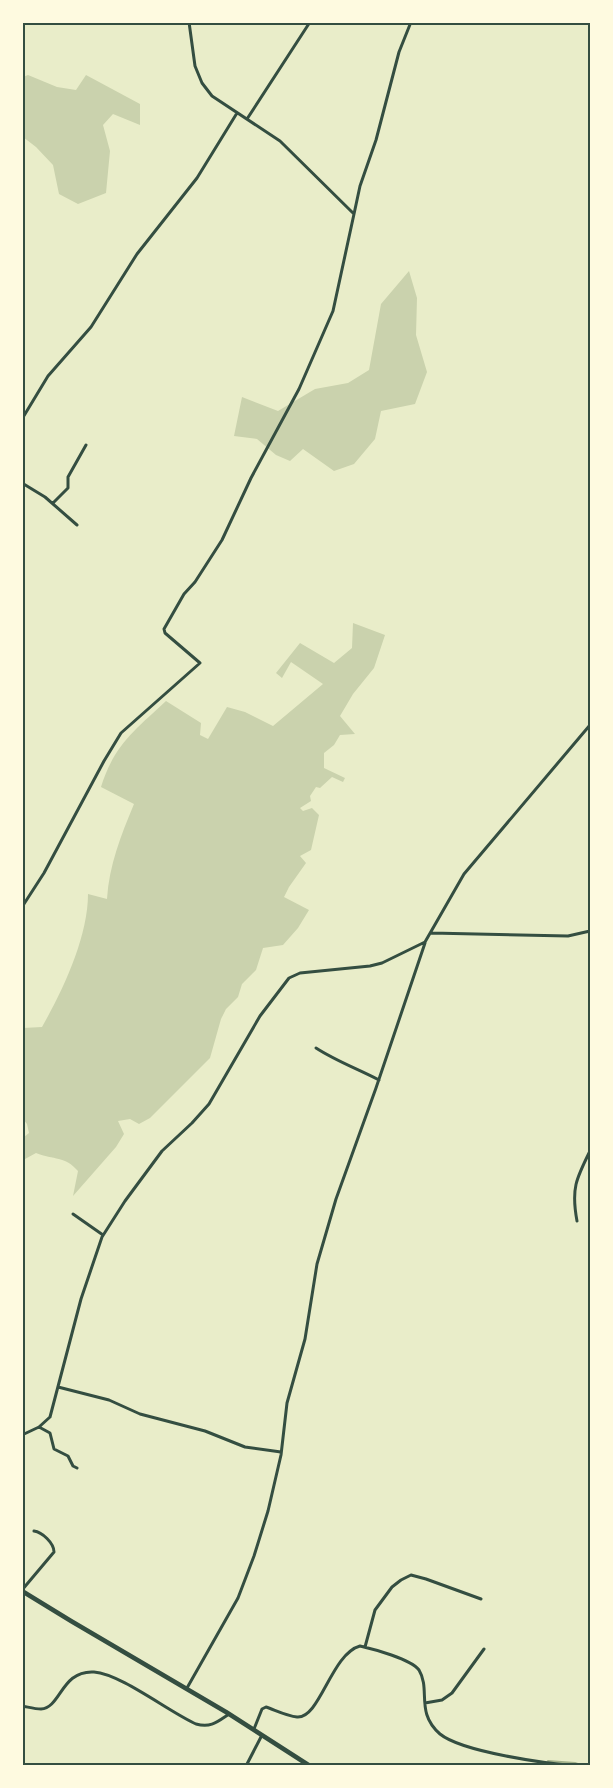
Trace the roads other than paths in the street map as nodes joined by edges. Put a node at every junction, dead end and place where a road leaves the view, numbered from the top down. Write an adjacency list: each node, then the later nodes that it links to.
1 (189, 22): 4 (street)
2 (309, 22): 5 (street)
3 (411, 22): 6 (street)
4 (237, 113): 5 (street); 7 (street)
5 (248, 119): 6 (street)
6 (354, 214): 13 (street)
7 (22, 419)
8 (86, 446): 10 (street)
9 (22, 483): 10 (street)
10 (53, 503): 11 (street)
11 (77, 525)
12 (591, 725): 15 (street)
13 (22, 907)
14 (591, 931): 15 (street)
15 (430, 933): 16 (street)
16 (425, 942): 18 (street); 22 (street)
17 (316, 1048): 18 (street)
18 (379, 1080): 26 (street)
19 (591, 1151): 21 (street)
20 (73, 1214): 22 (street)
21 (577, 1221)
22 (103, 1235): 23 (street)
23 (58, 1387): 24 (street); 26 (street)
24 (39, 1427): 25 (street); 27 (street)
25 (22, 1435)
26 (281, 1452): 33 (street)
27 (77, 1468)
28 (34, 1531): 29 (street)
29 (22, 1590): 33 (main road)
30 (481, 1599): 31 (street)
31 (365, 1646): 34 (street); 37 (street)
32 (484, 1649): 34 (street)
33 (187, 1688): 36 (main road)
34 (426, 1703): 41 (street)
35 (22, 1706): 36 (street)
36 (228, 1713): 37 (main road)
37 (253, 1730): 38 (main road)
38 (262, 1735): 39 (street); 40 (main road)
39 (246, 1766)
40 (310, 1766)
41 (578, 1766)

